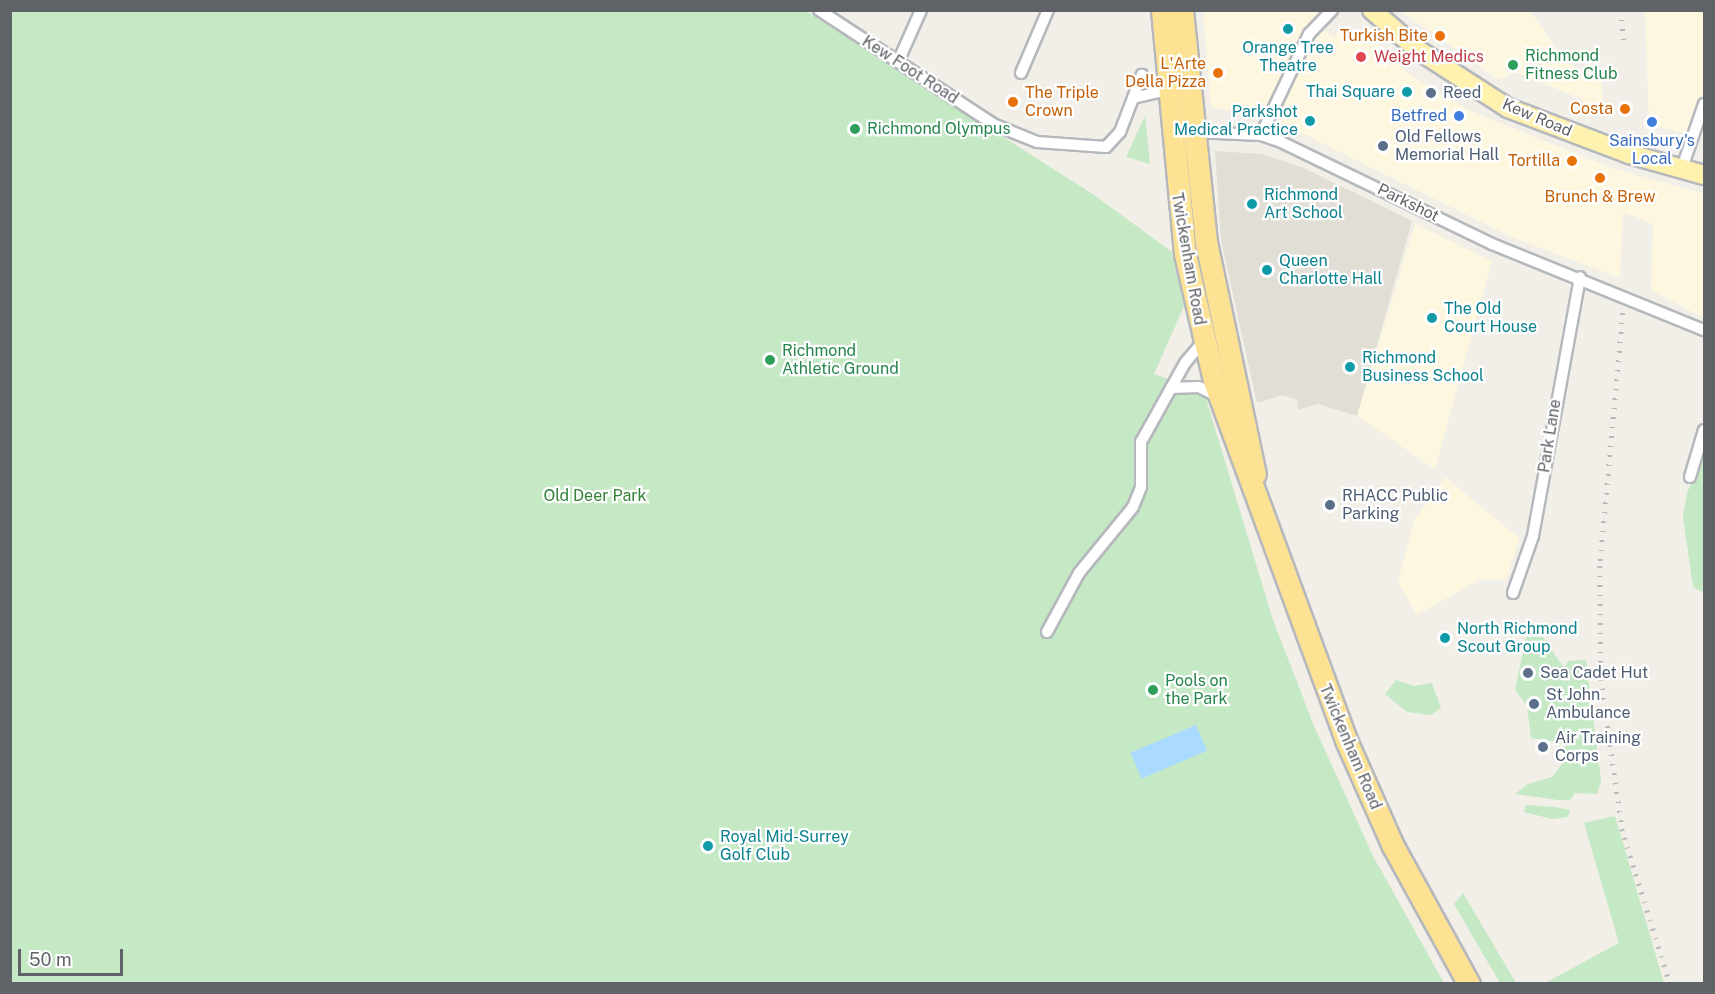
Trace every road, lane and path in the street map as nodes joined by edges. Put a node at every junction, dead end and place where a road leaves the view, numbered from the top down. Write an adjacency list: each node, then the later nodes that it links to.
1 (819, 10): 8 (street, Kew Foot Road)
2 (921, 10): 8 (street)
3 (1048, 10): 9 (street)
4 (1162, 10): 11 (highway, Twickenham Road)
5 (1182, 10): 14 (highway, Twickenham Road)
6 (1332, 10): 15 (street)
7 (1372, 10): 16 (main road, Kew Road)
8 (898, 62): 12 (street, Kew Foot Road)
9 (1021, 73)
10 (1142, 75): 12 (street)
11 (1168, 90): 12 (street); 21 (highway, Twickenham Road)
12 (1133, 99)
13 (1704, 104): 16 (street)
14 (1193, 132): 15 (street, Parkshot); 19 (highway, Twickenham Road)
15 (1262, 135): 18 (street, Parkshot)
16 (1682, 168): 17 (main road, Kew Road)
17 (1704, 175)
18 (1580, 277): 20 (street, Parkshot); 27 (street, Park Lane)
19 (1220, 309): 21 (street); 26 (highway, Twickenham Road)
20 (1704, 330)
21 (1203, 341): 22 (street); 23 (highway, Twickenham Road)
22 (1171, 388): 23 (street); 28 (street)
23 (1221, 401): 26 (highway, Twickenham Road)
24 (1704, 430): 25 (street)
25 (1690, 477)
26 (1259, 498): 29 (highway, Twickenham Road)
27 (1513, 593)
28 (1047, 632)
29 (1469, 984)

